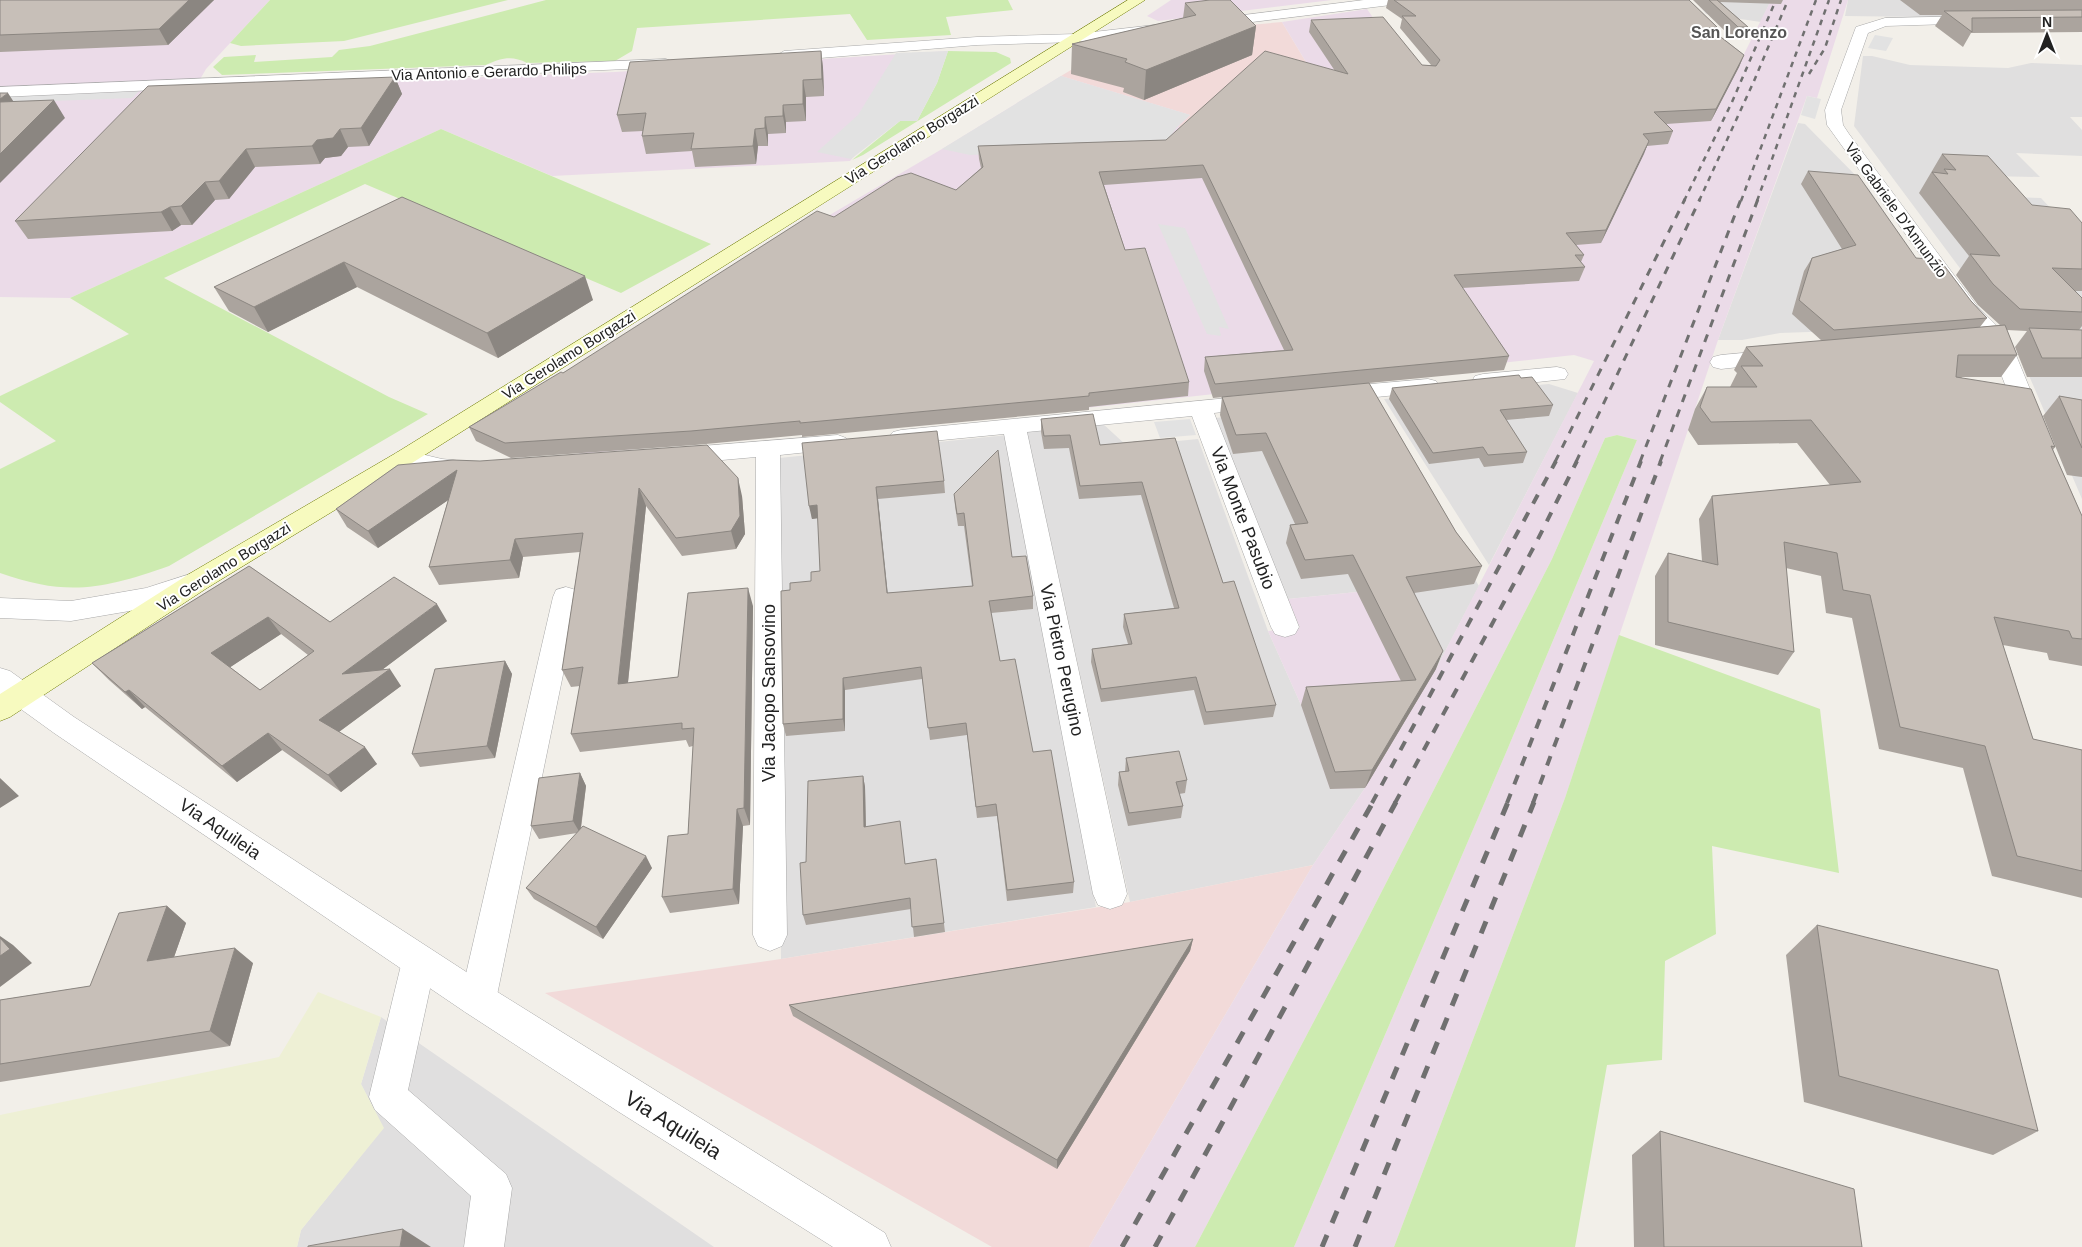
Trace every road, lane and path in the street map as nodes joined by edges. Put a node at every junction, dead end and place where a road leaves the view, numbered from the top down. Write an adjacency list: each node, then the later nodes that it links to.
1 (1138, 0): 4 (main road, Via Gerolamo Borgazzi)
2 (1399, 0): 3 (street)
3 (1370, 4): 5 (street); 7 (street)
4 (1113, 15): 9 (street); 10 (main road, Via Gerolamo Borgazzi)
5 (1382, 20)
6 (1987, 20): 16 (street, Via Gabriele D'Annunzio)
7 (1200, 24)
8 (1173, 27): 9 (street)
9 (1154, 29): 10 (street)
10 (1076, 38): 11 (street); 14 (main road, Via Gerolamo Borgazzi)
11 (977, 42): 12 (street); 14 (street)
12 (773, 56)
13 (685, 62): 15 (street, Via Antonio e Gerardo Philips)
14 (1035, 62): 29 (main road, Via Gerolamo Borgazzi)
15 (0, 92)
16 (2007, 338): 17 (street); 27 (street, Via Gabriele D'Annunzio)
17 (1969, 340)
18 (1798, 355): 19 (street)
19 (1721, 362)
20 (1557, 374): 21 (street)
21 (1370, 391): 22 (street); 25 (street)
22 (1314, 397)
23 (1276, 401): 24 (street)
24 (1201, 409): 26 (street); 35 (street, Via Monte Pasubio)
25 (1385, 415)
26 (1014, 426): 28 (street); 37 (street, Via Pietro Perugino)
27 (2038, 438)
28 (768, 450): 30 (street); 38 (street, Via Jacopo Sansovino)
29 (404, 458): 31 (street); 32 (main road, Via Gerolamo Borgazzi)
30 (652, 458)
31 (480, 469)
32 (198, 581): 34 (street); 36 (main road, Via Gerolamo Borgazzi)
33 (566, 597): 40 (street)
34 (0, 608)
35 (1285, 627)
36 (7, 694): 39 (street, Via Aquileia)
37 (1110, 894)
38 (770, 935)
39 (419, 961): 40 (street, Via Aquileia); 41 (street)
40 (478, 1000): 42 (street, Via Aquileia)
41 (484, 1247)
42 (870, 1247)

